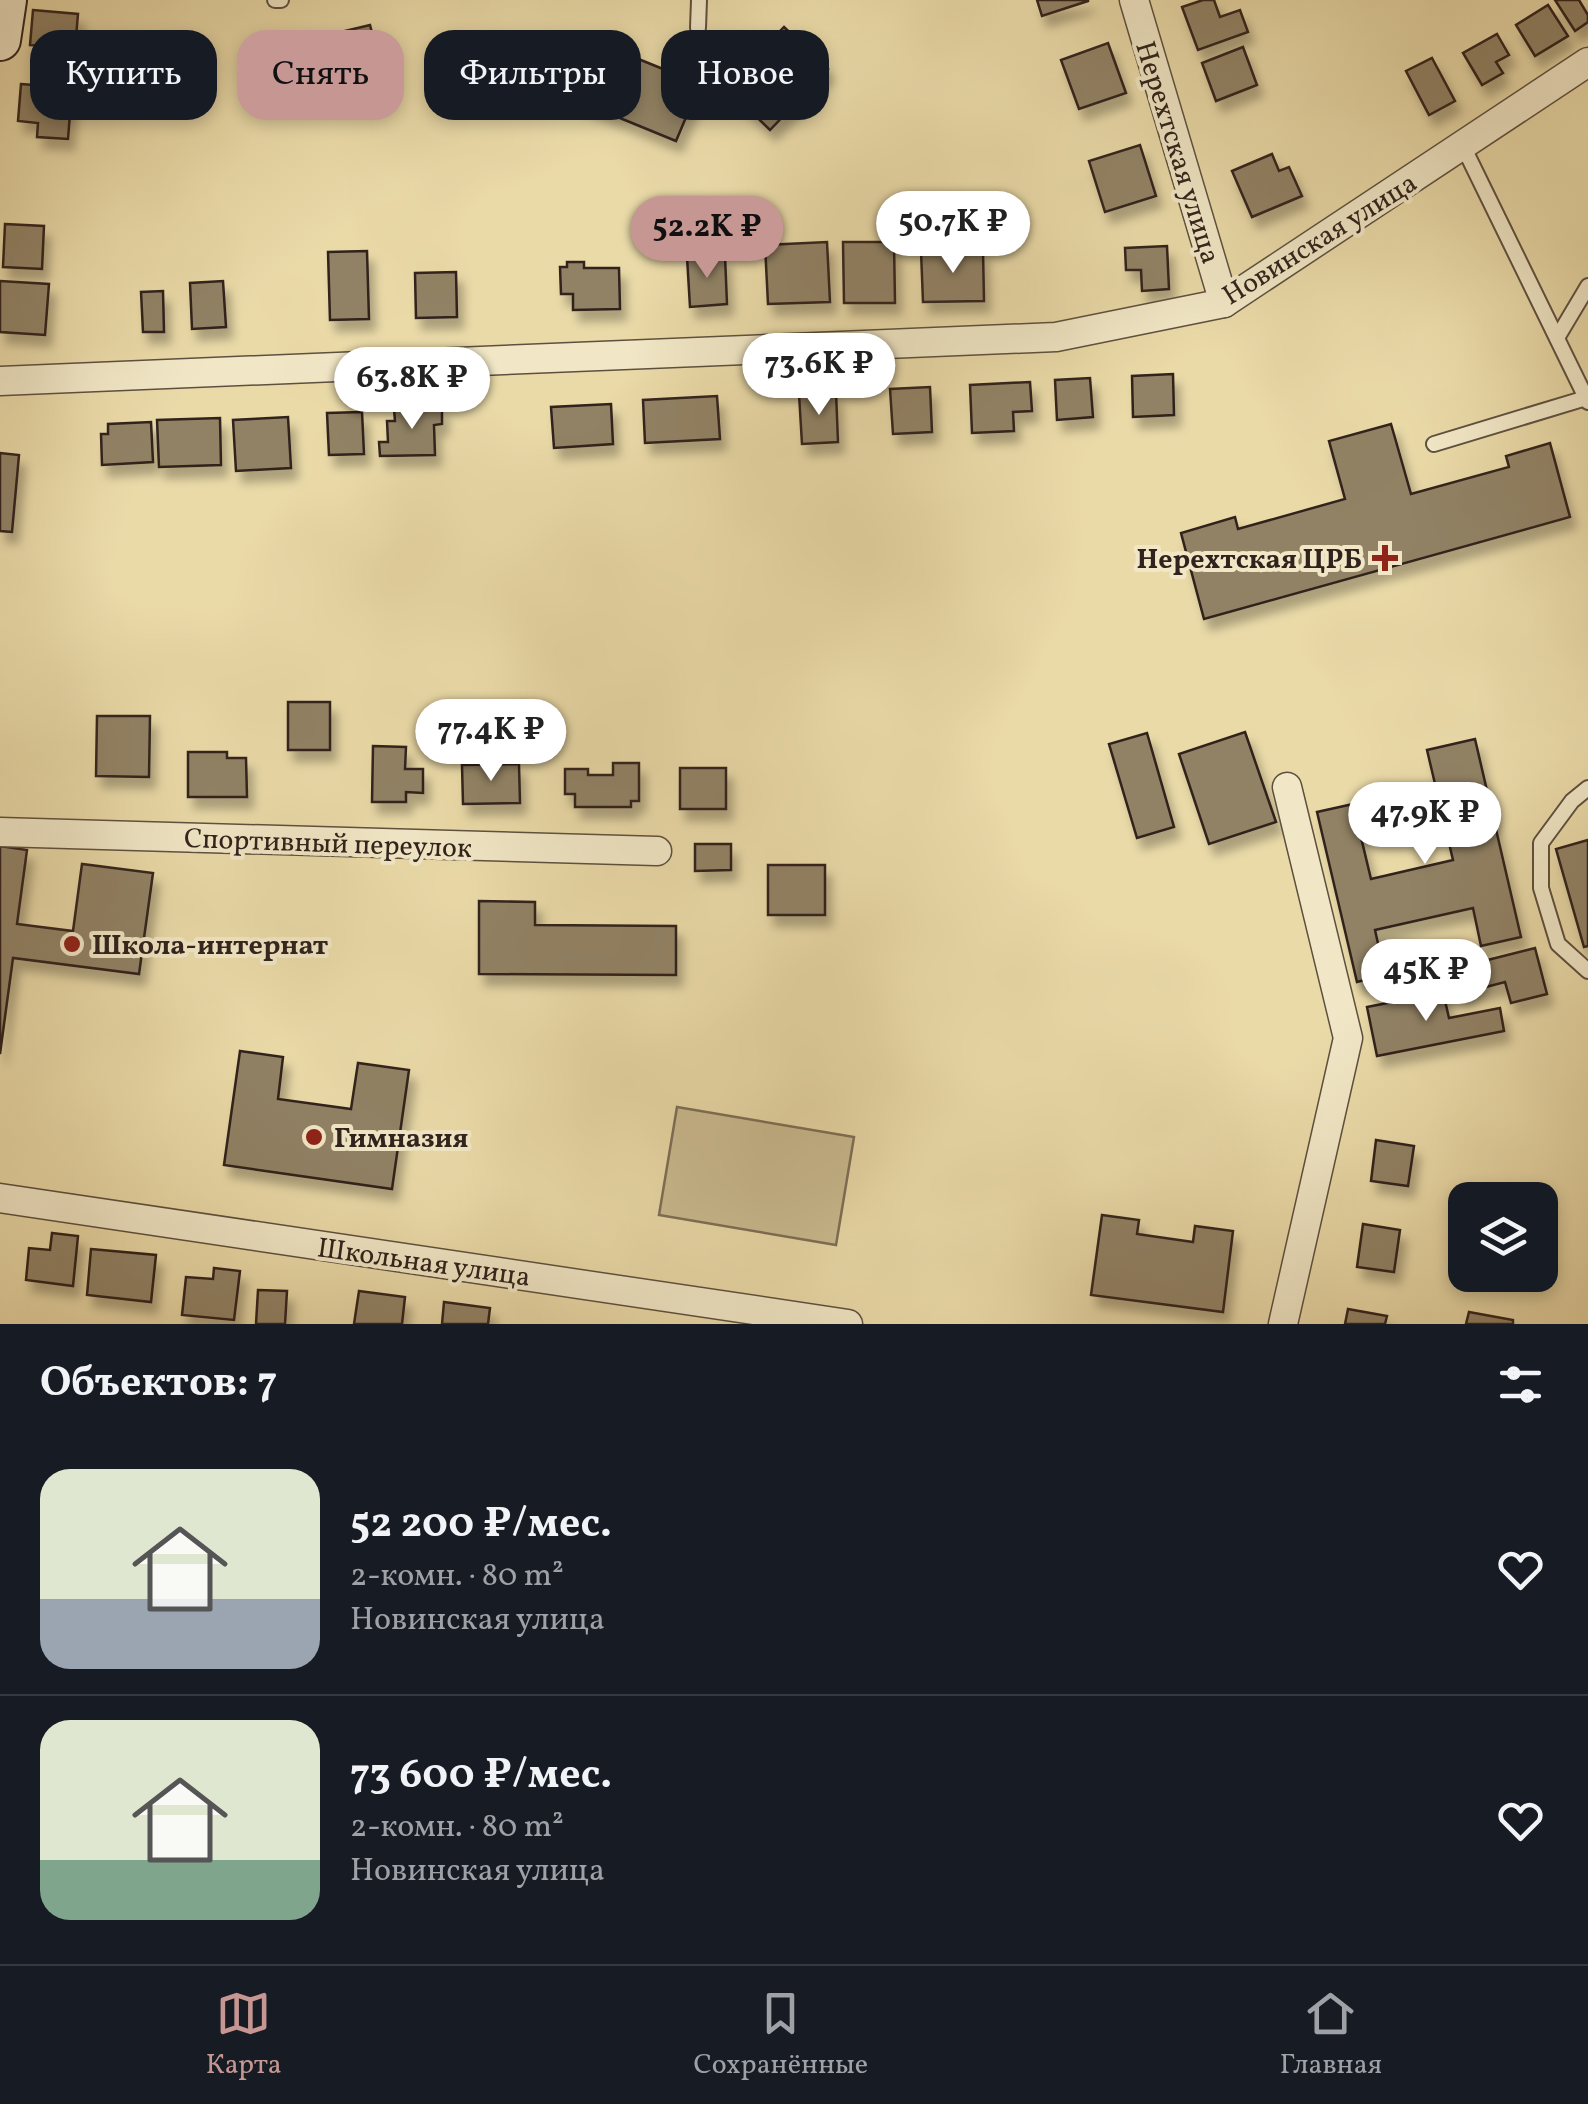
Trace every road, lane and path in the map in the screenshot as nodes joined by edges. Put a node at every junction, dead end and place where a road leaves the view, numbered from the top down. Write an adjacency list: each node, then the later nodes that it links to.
1 (6, 0): 5 (main road)
2 (699, 0): 4 (lane)
3 (1134, 0): 9 (street, Нерехтская улица)
4 (698, 28)
5 (0, 40)
6 (1588, 62): 7 (street, Новинская улица)
7 (1463, 146): 9 (street, Новинская улица); 10 (lane)
8 (1588, 286): 10 (lane)
9 (1224, 304): 11 (street, Новинская улица)
10 (1557, 338): 12 (lane)
11 (0, 382)
12 (1587, 400): 13 (lane)
13 (1434, 444)
14 (1287, 788): 21 (street)
15 (1588, 788): 18 (lane)
16 (0, 832): 17 (street, Спортивный переулок)
17 (657, 851)
18 (1588, 972)
19 (0, 1198): 20 (street, Школьная улица)
20 (848, 1324)
21 (1283, 1324)

